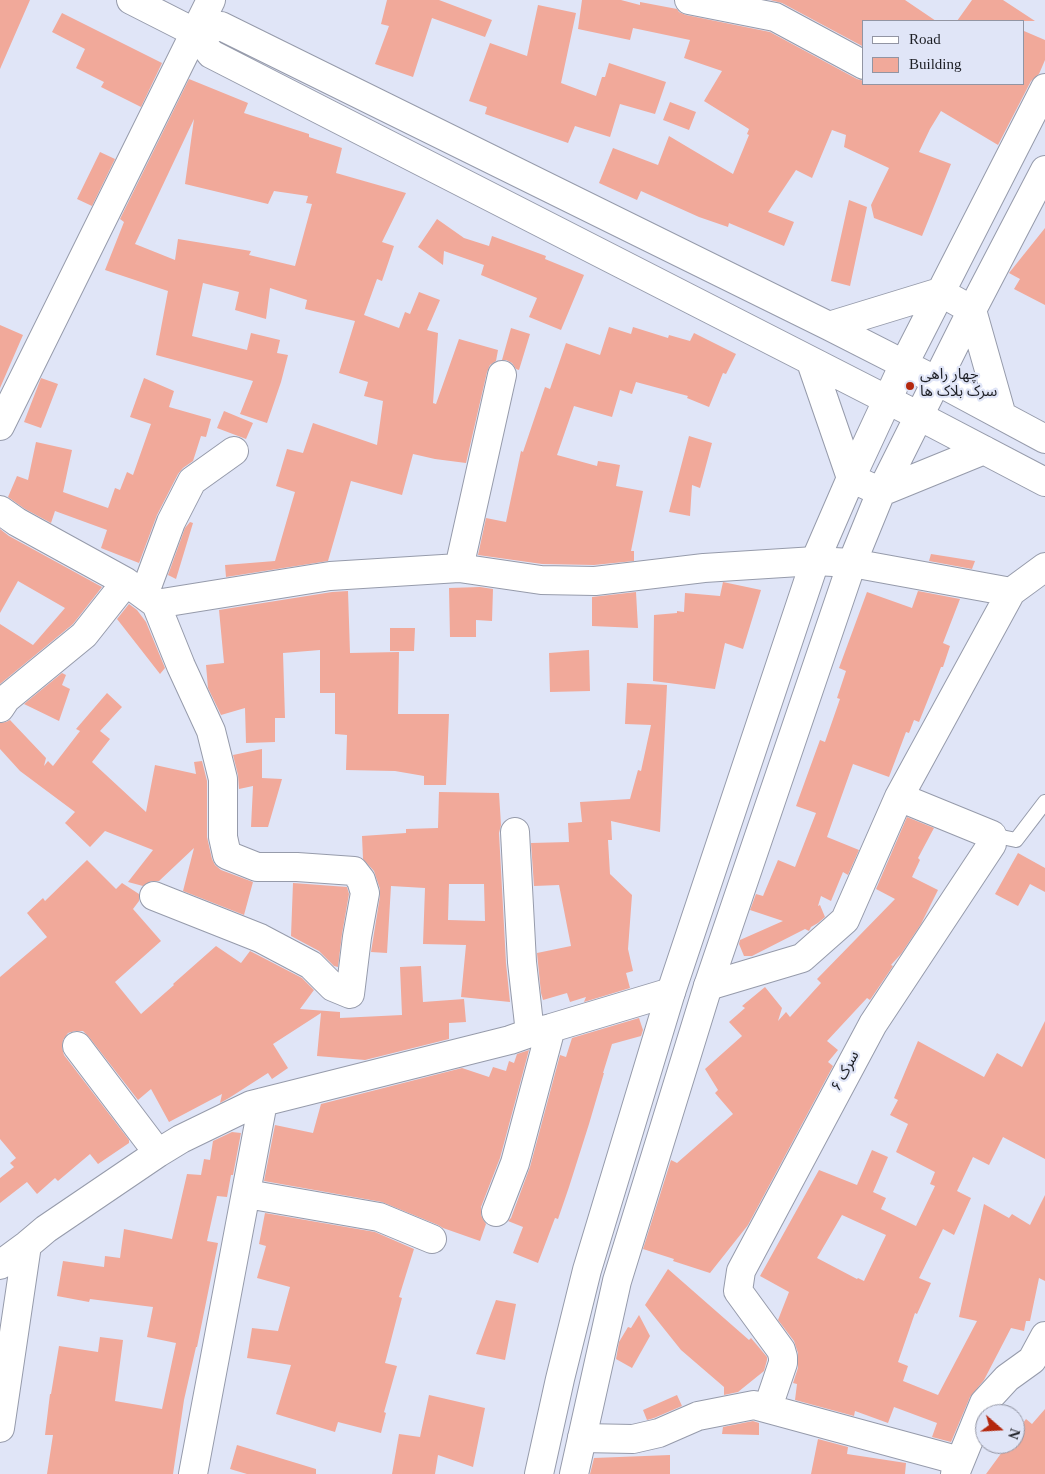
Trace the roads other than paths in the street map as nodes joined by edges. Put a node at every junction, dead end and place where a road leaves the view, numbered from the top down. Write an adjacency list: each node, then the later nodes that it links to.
1 (131, 0): 4 (street)
2 (211, 0): 4 (street)
3 (689, 0): 5 (street)
4 (194, 32): 10 (street); 11 (street); 18 (street)
5 (862, 64)
6 (1045, 88): 8 (street)
7 (1045, 170): 9 (street)
8 (940, 292): 9 (street); 10 (street); 12 (street)
9 (972, 310): 14 (street); 17 (street)
10 (829, 326): 12 (street)
11 (811, 362): 15 (street); 22 (street)
12 (904, 364): 14 (street); 15 (street)
13 (502, 375): 29 (street)
14 (937, 381): 16 (street); 17 (street)
15 (887, 400): 16 (street); 22 (street)
16 (919, 416): 20 (street); 24 (street)
17 (1002, 416): 19 (street)
18 (0, 426)
19 (1045, 439)
20 (984, 450): 23 (street); 24 (street)
21 (234, 451): 31 (street)
22 (851, 478): 24 (street); 26 (street)
23 (1045, 482)
24 (881, 492): 27 (street)
25 (0, 510): 31 (street)
26 (815, 561): 27 (street); 29 (street); 39 (street)
27 (852, 563): 30 (street); 38 (street)
28 (1045, 567): 30 (street)
29 (459, 568): 31 (street)
30 (1011, 592): 33 (street)
31 (142, 594): 32 (street); 37 (street)
32 (0, 708)
33 (898, 797): 36 (street); 38 (street)
34 (1045, 802): 36 (lane)
35 (515, 832): 40 (street)
36 (992, 835): 50 (street, سرک ۶)
37 (154, 896)
38 (708, 986): 52 (street)
39 (671, 992): 40 (street); 55 (street)
40 (540, 1030): 42 (street); 45 (street)
41 (77, 1046): 43 (street)
42 (263, 1102): 43 (street); 44 (street)
43 (158, 1153): 47 (street)
44 (247, 1194): 46 (street); 54 (street)
45 (496, 1212)
46 (432, 1239)
47 (27, 1245): 48 (street); 51 (street)
48 (0, 1265)
49 (1045, 1336): 53 (street)
50 (768, 1407): 52 (street); 53 (street)
51 (0, 1428)
52 (582, 1438): 56 (street)
53 (958, 1467)
54 (193, 1474)
55 (539, 1474)
56 (574, 1474)

